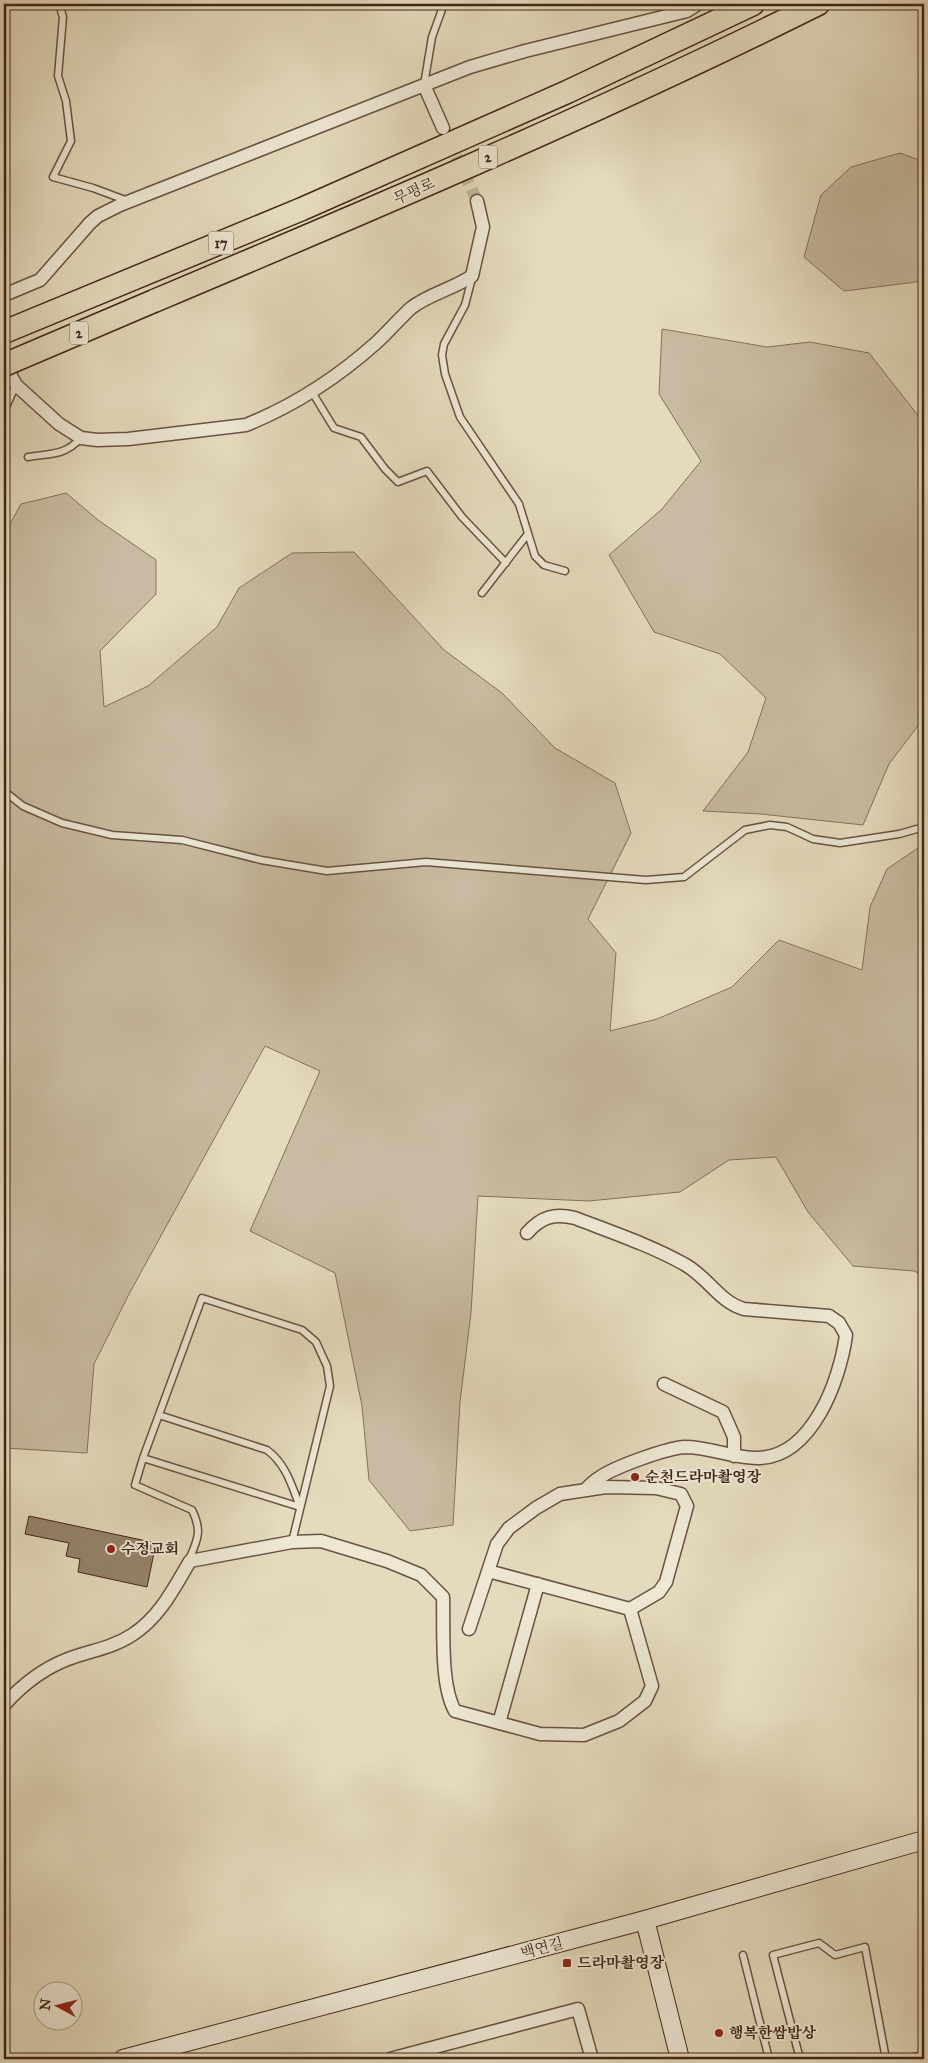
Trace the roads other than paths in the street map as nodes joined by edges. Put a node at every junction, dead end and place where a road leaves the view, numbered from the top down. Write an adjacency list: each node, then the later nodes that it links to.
1 (59, 4): 9 (lane)
2 (444, 4): 6 (lane)
3 (698, 4): 6 (street)
4 (754, 4): 10 (highway, 무평로 / 2)
5 (818, 4): 15 (highway, 무평로 / 2, bridge)
6 (424, 85): 7 (street); 9 (street)
7 (443, 128)
8 (477, 201): 11 (street)
9 (129, 202): 12 (street)
10 (133, 270): 13 (highway, 2); 14 (highway)
11 (472, 276): 17 (street); 21 (lane)
12 (4, 295)
13 (4, 318)
14 (4, 332)
15 (4, 364): 16 (street)
16 (16, 385): 18 (lane); 19 (street)
17 (312, 392): 19 (street); 22 (lane)
18 (4, 410)
19 (81, 438): 20 (lane)
20 (28, 457)
21 (527, 535): 22 (lane); 23 (lane)
22 (506, 564): 24 (lane)
23 (565, 571)
24 (482, 593)
25 (4, 791): 26 (lane)
26 (924, 827)
27 (527, 1233): 30 (street)
28 (664, 1384): 30 (street)
29 (159, 1416): 31 (lane); 33 (lane); 33 (lane)
30 (734, 1456): 32 (street)
31 (143, 1458): 33 (lane); 35 (lane)
32 (585, 1490): 36 (street); 38 (street)
33 (300, 1508): 34 (lane)
34 (292, 1542): 35 (street); 41 (street)
35 (183, 1572): 40 (street)
36 (488, 1572): 37 (street); 39 (street)
37 (538, 1584): 38 (street); 41 (street)
38 (630, 1609): 41 (street)
39 (469, 1629)
40 (4, 1705)
41 (499, 1723)
42 (924, 1840): 43 (street, 백연길)
43 (645, 1920): 45 (street, 백연길); 50 (street)
44 (743, 1955): 51 (lane)
45 (160, 2054): 47 (street, 백연길)
46 (924, 2055): 54 (lane)
47 (123, 2059)
48 (390, 2059): 49 (street)
49 (592, 2059)
50 (680, 2059)
51 (769, 2059)
52 (800, 2059): 53 (lane)
53 (886, 2059)
54 (906, 2059)

